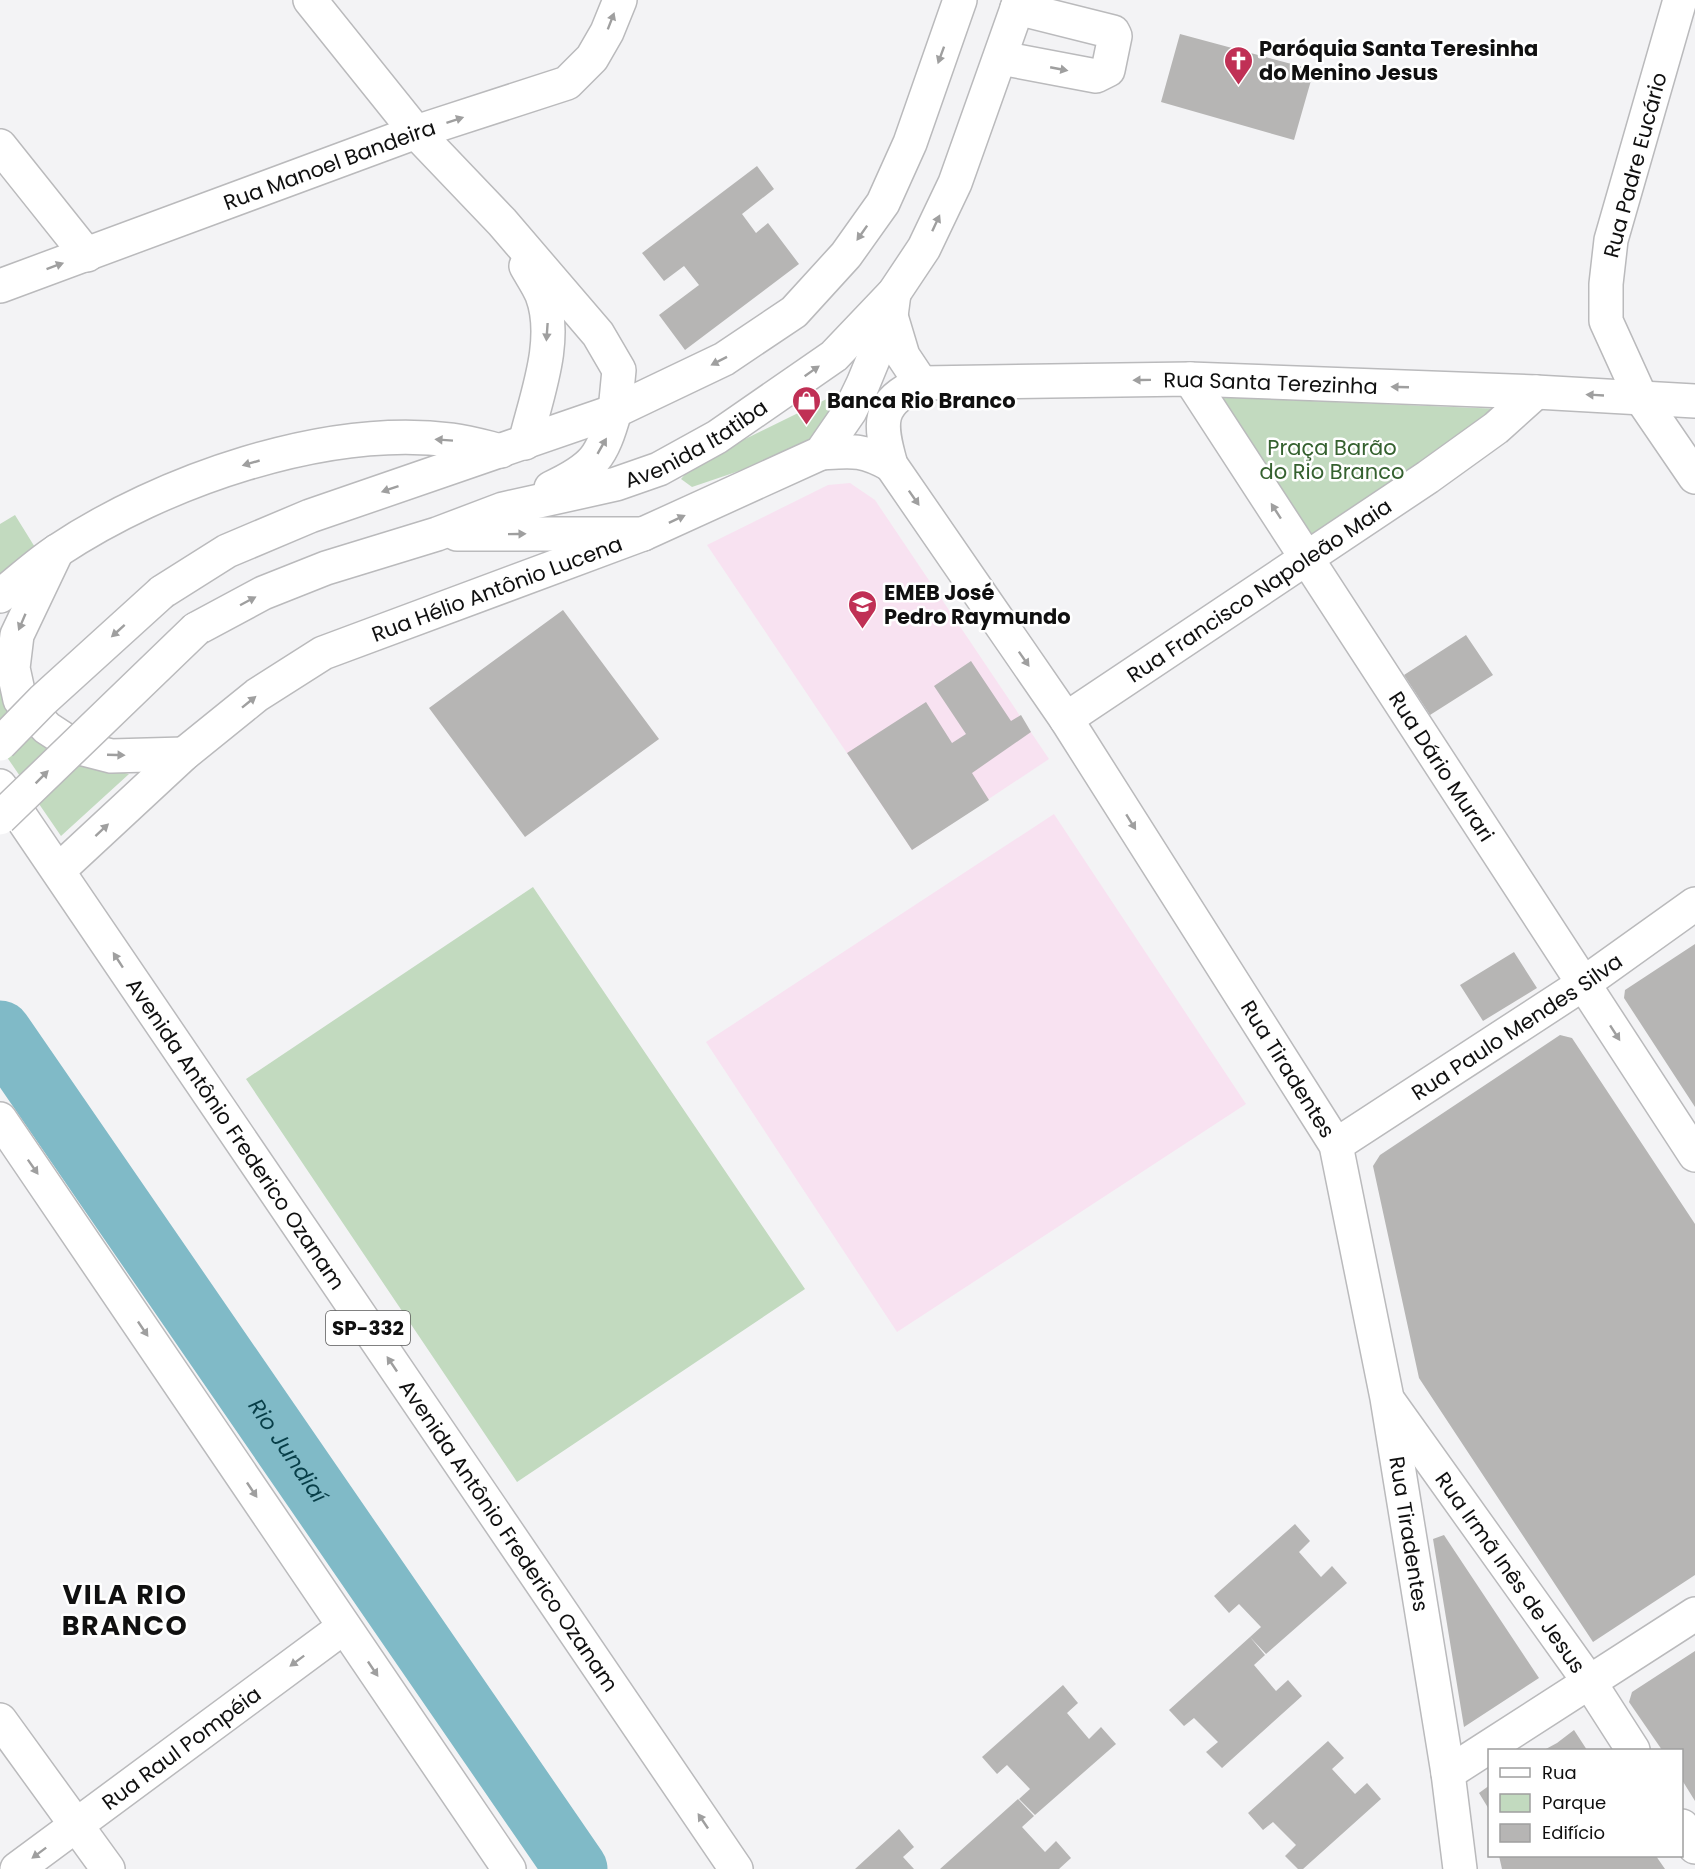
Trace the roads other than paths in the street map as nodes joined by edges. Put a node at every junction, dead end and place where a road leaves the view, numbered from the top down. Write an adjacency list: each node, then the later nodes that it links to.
1 (310, 0): 7 (street)
2 (620, 0): 7 (street, Rua Manoel Bandeira, one-way to 2)
3 (960, 0): 18 (street, one-way to 18)
4 (1680, 0): 16 (street, Rua Padre Eucário)
5 (1018, 4): 6 (street, Avenida Itatiba); 6 (street, one-way to 5)
6 (1001, 58): 12 (street, Avenida Itatiba, one-way to 6)
7 (416, 132): 9 (street); 10 (street, Rua Manoel Bandeira)
8 (0, 146): 10 (street)
9 (502, 222): 18 (street); 19 (street, one-way to 19)
10 (87, 255): 11 (street, Rua Manoel Bandeira, one-way to 10)
11 (0, 286)
12 (893, 305): 14 (street); 20 (street); 23 (street, Avenida Itatiba, one-way to 12)
13 (1190, 379): 14 (street, Rua Santa Terezinha, one-way to 14); 15 (street, Rua Santa Terezinha, one-way to 13); 27 (street, Rua Dário Murari, one-way to 13)
14 (921, 383): 21 (street, Rua Tiradentes)
15 (1536, 392): 16 (street, Rua Santa Terezinha, one-way to 15); 27 (street, Rua Francisco Napoleão Maia)
16 (1641, 398): 17 (street, Rua Santa Terezinha); 22 (street, Rua Padre Eucário)
17 (1695, 401)
18 (615, 411): 19 (street); 23 (street, one-way to 18)
19 (513, 447): 26 (street, one-way to 26); 30 (street, one-way to 30, bridge)
20 (821, 453): 21 (street); 25 (street, Rua Hélio Antônio Lucena, one-way to 20)
21 (891, 465): 29 (street, Rua Tiradentes, one-way to 29)
22 (1695, 477)
23 (503, 509): 24 (street, Avenida Itatiba)
24 (438, 534): 25 (street, one-way to 25); 33 (street, Avenida Itatiba, one-way to 24, bridge)
25 (644, 534): 31 (street, Rua Hélio Antônio Lucena, one-way to 25)
26 (57, 551): 28 (street); 31 (street, one-way to 31)
27 (1308, 560): 29 (street, Rua Francisco Napoleão Maia); 36 (street, Rua Dário Murari)
28 (0, 596)
29 (1066, 718): 38 (street, Rua Tiradentes, one-way to 38)
30 (0, 744)
31 (184, 754): 34 (street, Rua Hélio Antônio Lucena, one-way to 31)
32 (0, 786): 34 (street, Avenida Antônio Frederico Ozanam / SP-332)
33 (0, 818)
34 (59, 870): 53 (street, Avenida Antônio Frederico Ozanam / SP-332, one-way to 34)
35 (1695, 904): 36 (street, Rua Paulo Mendes Silva)
36 (1583, 984): 38 (street, Rua Paulo Mendes Silva); 39 (street, Rua Dário Murari, one-way to 39)
37 (0, 1119): 42 (street, one-way to 42)
38 (1336, 1145): 40 (street, Rua Tiradentes)
39 (1695, 1155)
40 (1387, 1398): 43 (street, Rua Irmã Inês de Jesus); 46 (street, Rua Tiradentes)
41 (1695, 1614): 43 (street)
42 (344, 1627): 47 (street, Rua Raul Pompéia, one-way to 47); 52 (street, one-way to 52)
43 (1590, 1683): 45 (street, Rua Irmã Inês de Jesus); 46 (street)
44 (0, 1719): 47 (street)
45 (1632, 1749)
46 (1448, 1773): 54 (street, Rua Tiradentes)
47 (76, 1825): 50 (street, Rua Raul Pompéia, one-way to 50); 51 (street)
48 (1683, 1828): 49 (street)
49 (1695, 1847)
50 (17, 1869)
51 (108, 1869)
52 (509, 1869)
53 (736, 1869)
54 (1460, 1869)

